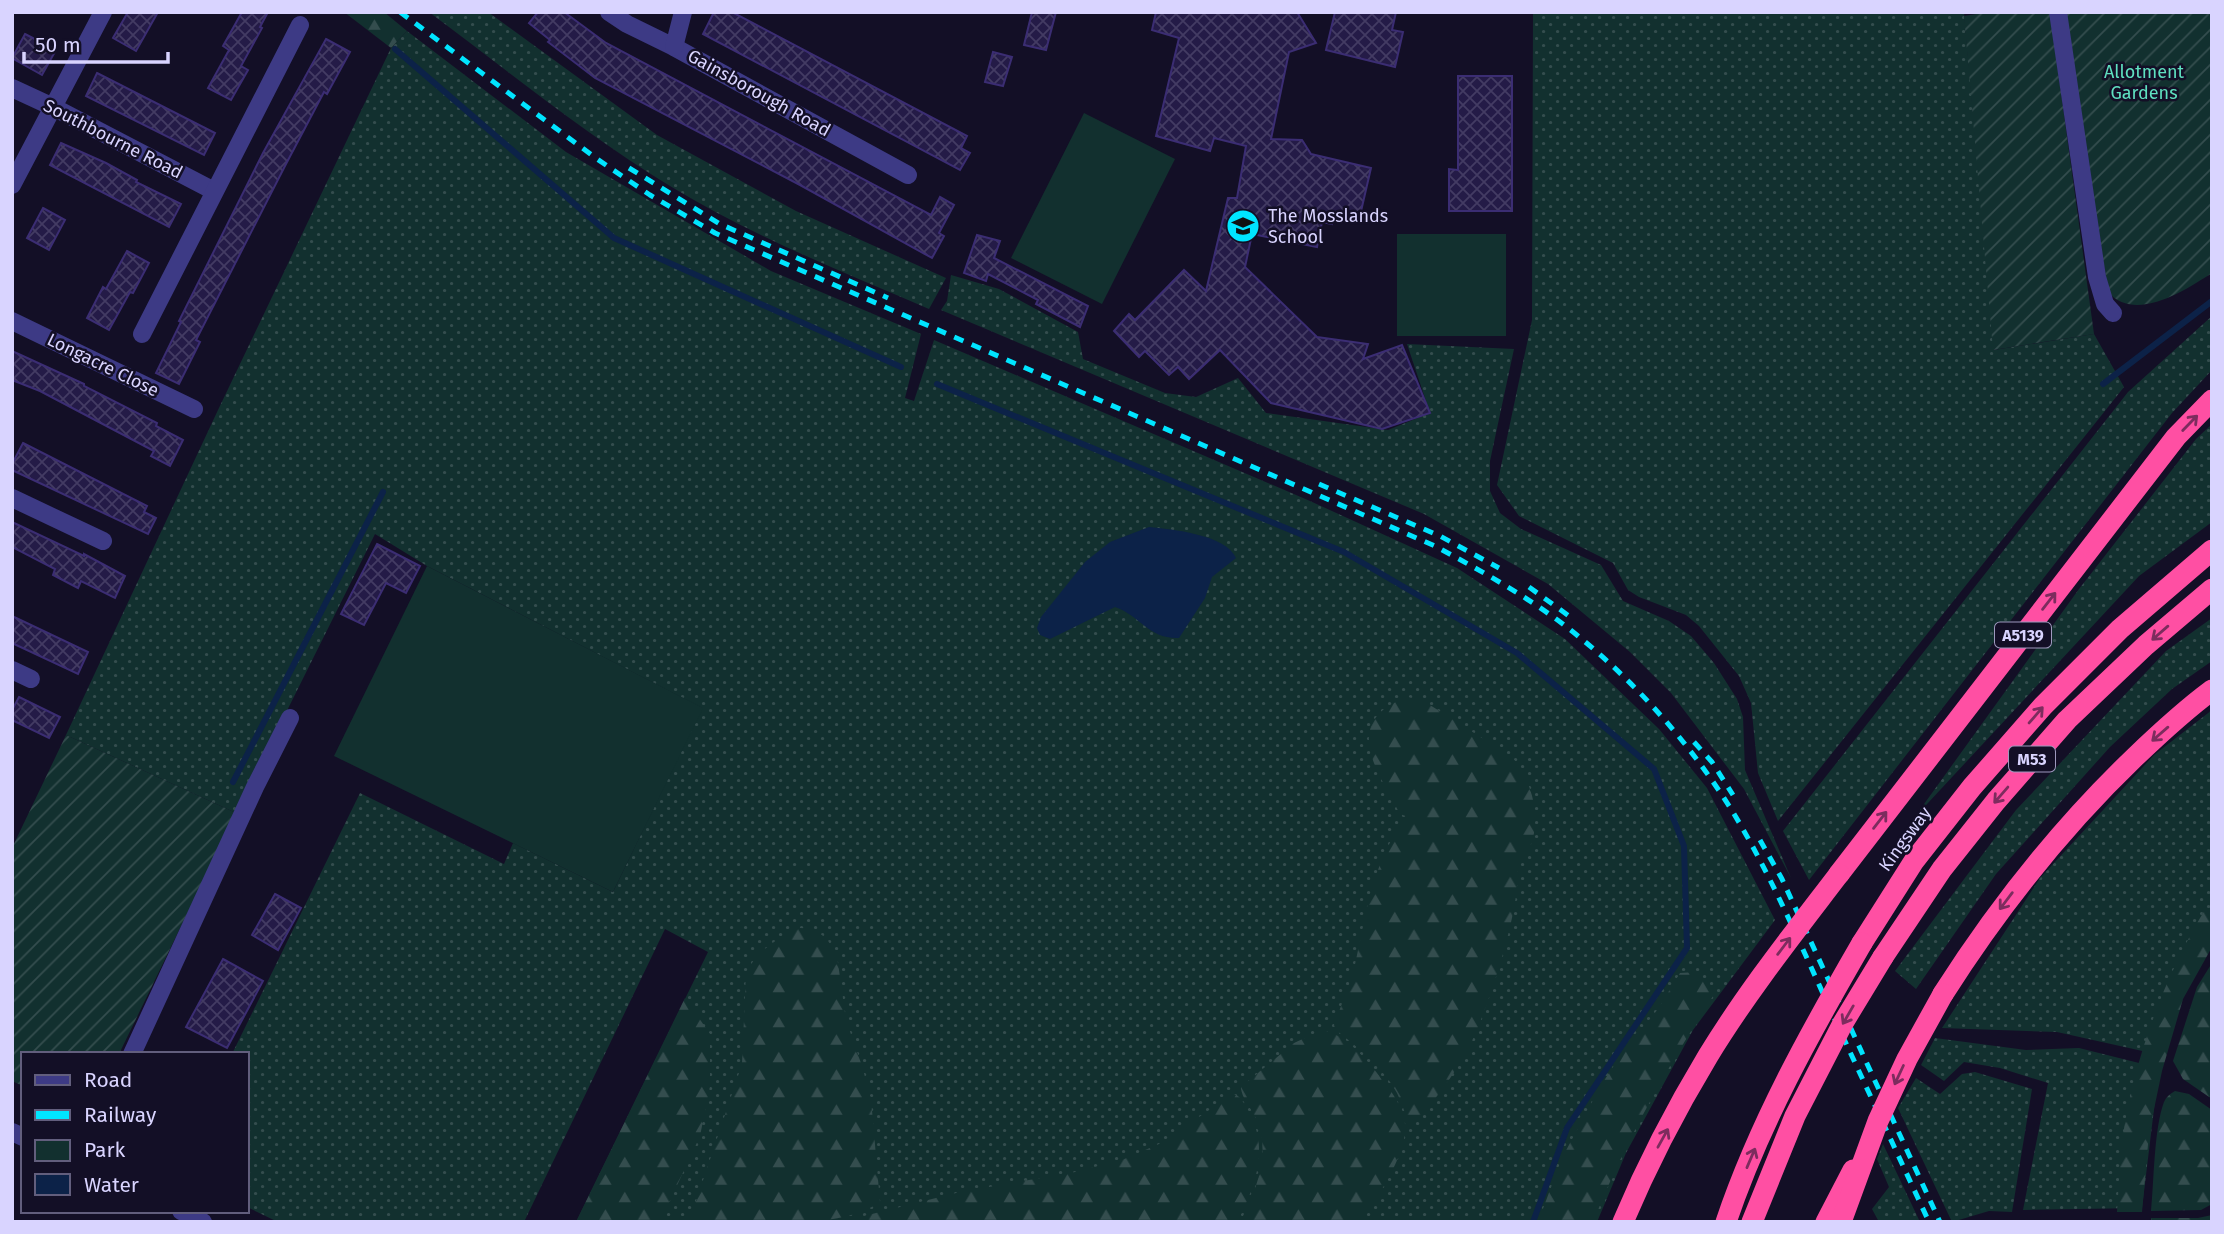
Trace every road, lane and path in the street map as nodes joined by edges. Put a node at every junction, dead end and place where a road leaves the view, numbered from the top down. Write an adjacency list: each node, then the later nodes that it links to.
1 (103, 12): 8 (street)
2 (609, 12): 6 (street, Gainsborough Road)
3 (683, 12): 6 (street)
4 (2058, 12): 12 (street)
5 (300, 25): 11 (street)
6 (674, 47): 9 (street, Gainsborough Road)
7 (12, 88): 8 (street, Southbourne Road)
8 (53, 107): 10 (street); 11 (street, Southbourne Road)
9 (908, 175)
10 (12, 185)
11 (214, 191): 14 (street)
12 (2113, 313)
13 (12, 321): 16 (street, Longacre Close)
14 (142, 334)
15 (2212, 400): 27 (highway, A5139, one-way to 15, bridge)
16 (194, 409)
17 (12, 498): 18 (street)
18 (103, 541)
19 (2212, 550): 32 (highway, Kingsway, one-way to 19, bridge)
20 (2212, 589): 33 (highway, M53, one-way to 33, bridge)
21 (12, 670): 22 (street)
22 (32, 679)
23 (2212, 690): 26 (highway, one-way to 26, bridge)
24 (290, 718): 25 (street)
25 (133, 1052)
26 (1878, 1121): 34 (highway, bridge); 35 (highway, bridge)
27 (1645, 1171): 30 (highway, A5139, bridge); 31 (highway, bridge)
28 (185, 1213): 29 (street)
29 (203, 1222)
30 (1623, 1222)
31 (1631, 1222)
32 (1726, 1222)
33 (1752, 1222)
34 (1826, 1222)
35 (1841, 1222)

